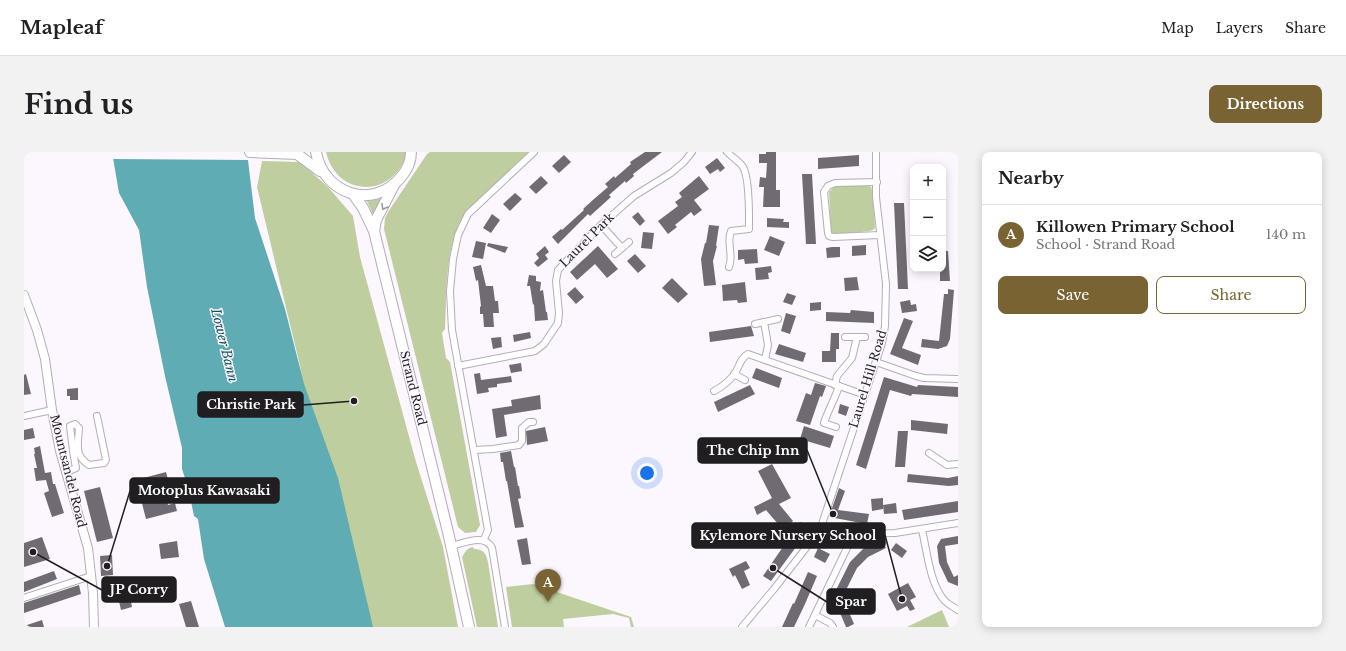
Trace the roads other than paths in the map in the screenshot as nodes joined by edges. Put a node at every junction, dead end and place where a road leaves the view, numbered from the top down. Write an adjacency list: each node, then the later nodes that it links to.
1 (250, 152): 2 (main road)
2 (281, 152): 9 (main road)
3 (316, 152): 9 (main road)
4 (534, 152): 29 (street)
5 (692, 152): 13 (street, Laurel Park)
6 (727, 152): 19 (street)
7 (876, 152): 10 (street, Laurel Hill Road)
8 (413, 154): 11 (main road)
9 (323, 173): 12 (main road)
10 (876, 182): 15 (street, Laurel Hill Road); 15 (street)
11 (395, 183): 12 (main road); 14 (main road, one-way to 14)
12 (353, 194): 14 (main road, Strand Road)
13 (601, 225): 17 (street); 29 (street, Laurel Park)
14 (374, 231): 50 (main road, Strand Road)
15 (880, 235): 28 (street, Laurel Hill Road)
16 (629, 242): 17 (street)
17 (622, 248): 18 (street)
18 (615, 254)
19 (729, 267)
20 (24, 295): 36 (street, Mountsandel Road)
21 (778, 319): 22 (street)
22 (764, 322): 23 (street); 27 (street)
23 (755, 324)
24 (845, 337): 25 (street)
25 (857, 337): 26 (street); 33 (street)
26 (865, 337)
27 (765, 360): 30 (street); 33 (street)
28 (876, 362): 31 (street); 35 (street, Laurel Hill Road)
29 (458, 366): 41 (street)
30 (734, 374): 32 (street); 34 (street)
31 (958, 379)
32 (746, 380)
33 (837, 386): 35 (street); 40 (street)
34 (714, 391)
35 (865, 395): 46 (street, Laurel Hill Road)
36 (52, 410): 37 (street); 44 (street, Mountsandel Road)
37 (24, 416)
38 (97, 416): 44 (street)
39 (533, 422): 41 (street)
40 (836, 427)
41 (474, 450): 49 (street)
42 (929, 453): 43 (street)
43 (958, 464)
44 (67, 472): 51 (street, Mountsandel Road)
45 (958, 523): 47 (street)
46 (820, 530): 48 (street); 58 (street, Laurel Hill Road)
47 (922, 530): 48 (street); 53 (street)
48 (848, 534): 54 (street)
49 (484, 539): 50 (street); 57 (street)
50 (451, 546): 56 (main road, Strand Road)
51 (91, 576): 52 (street); 55 (street, Mountsandel Road)
52 (24, 598)
53 (958, 610)
54 (816, 615): 59 (street); 60 (street)
55 (94, 627)
56 (470, 627)
57 (505, 627)
58 (742, 627)
59 (809, 627)
60 (833, 627)

